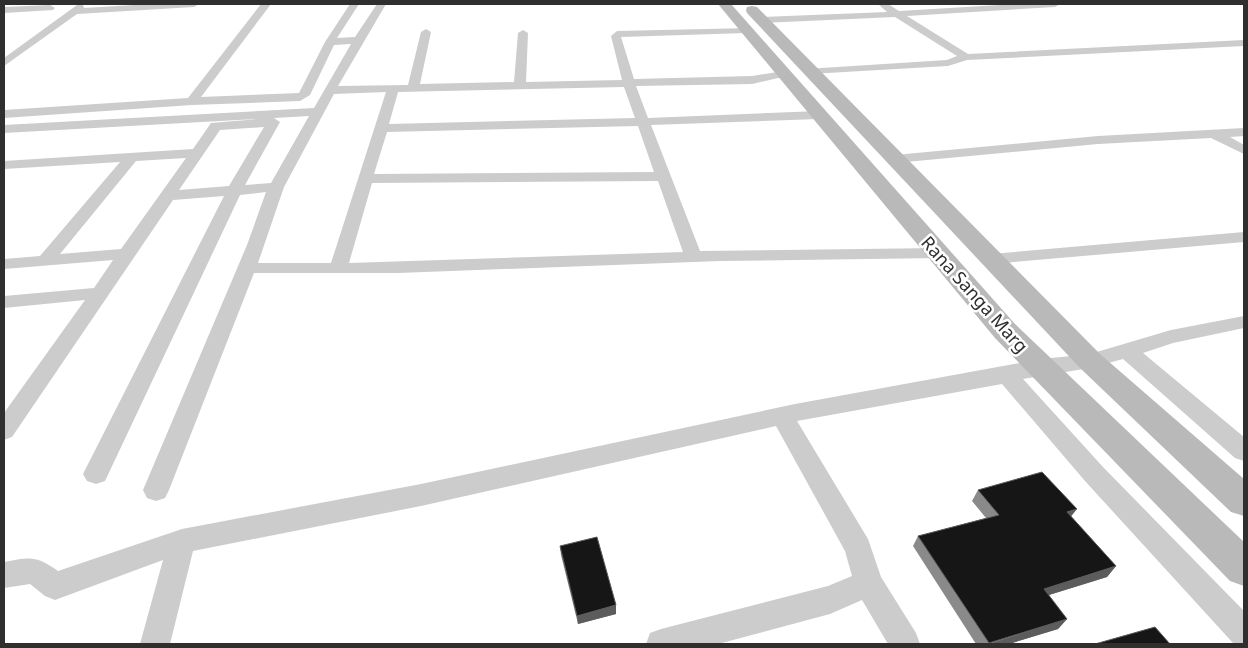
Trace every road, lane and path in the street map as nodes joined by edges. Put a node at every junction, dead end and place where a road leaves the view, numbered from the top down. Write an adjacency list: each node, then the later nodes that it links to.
1 (92, 4): 10 (street)
2 (194, 4): 10 (street)
3 (266, 4): 31 (street)
4 (354, 4): 19 (street)
5 (381, 4): 18 (street)
6 (724, 4): 15 (main road, Rana Sanga Marg)
7 (746, 4): 14 (main road, Rana Sanga Marg)
8 (882, 4): 13 (street)
9 (1055, 4): 13 (street)
10 (77, 7): 24 (street)
11 (50, 8): 12 (street)
12 (4, 10)
13 (900, 14): 14 (street); 23 (street)
14 (761, 20): 25 (main road, Rana Sanga Marg)
15 (746, 30): 25 (main road, Rana Sanga Marg); 26 (street)
16 (426, 32): 28 (street)
17 (524, 33): 27 (street)
18 (360, 37): 19 (street); 30 (street)
19 (332, 38): 31 (street)
20 (1244, 43): 21 (street)
21 (1216, 44): 22 (street); 23 (street)
22 (1237, 54)
23 (966, 57): 25 (street)
24 (4, 62)
25 (797, 72): 26 (street); 34 (main road, Rana Sanga Marg); 45 (main road, Rana Sanga Marg)
26 (629, 83): 27 (street); 35 (street)
27 (520, 85): 28 (street)
28 (413, 88): 29 (street)
29 (393, 89): 30 (street); 37 (street)
30 (329, 90): 32 (street)
31 (192, 101): 33 (street)
32 (317, 112): 38 (street); 49 (street)
33 (4, 114)
34 (818, 115): 35 (street); 53 (main road, Rana Sanga Marg)
35 (643, 122): 37 (street); 47 (street)
36 (216, 126): 41 (street); 43 (street); 50 (street)
37 (382, 128): 48 (street)
38 (4, 129)
39 (1244, 132): 40 (street)
40 (1214, 134): 42 (street); 45 (street)
41 (4, 138)
42 (1244, 150)
43 (197, 153): 44 (street); 51 (street)
44 (132, 157): 46 (street); 57 (street)
45 (895, 158): 56 (main road, Rana Sanga Marg)
46 (4, 165)
47 (663, 176): 48 (street); 55 (street)
48 (366, 179): 60 (street)
49 (276, 187): 50 (street); 59 (street)
50 (234, 190): 51 (street); 71 (street)
51 (167, 196): 54 (street)
52 (1244, 237): 56 (street)
53 (939, 253): 55 (street); 66 (main road, Rana Sanga Marg)
54 (127, 254): 57 (street); 61 (street)
55 (693, 256): 60 (street)
56 (991, 258): 65 (main road, Rana Sanga Marg)
57 (46, 260): 58 (street)
58 (4, 264)
59 (245, 268): 60 (street); 72 (street)
60 (338, 268)
61 (100, 294): 62 (street); 69 (street)
62 (7, 305)
63 (1244, 322): 64 (street)
64 (1126, 350): 65 (street); 70 (street)
65 (1090, 361): 66 (street); 73 (main road, Rana Sanga Marg)
66 (1042, 367): 67 (street); 75 (main road, Rana Sanga Marg)
67 (1007, 375): 68 (street); 78 (street)
68 (782, 416): 74 (street); 77 (street)
69 (4, 431)
70 (1244, 451)
71 (96, 474)
72 (156, 490)
73 (1244, 501)
74 (182, 541): 76 (street); 79 (street)
75 (1244, 568)
76 (4, 575)
77 (868, 583): 80 (street); 81 (street)
78 (1244, 632)
79 (155, 644)
80 (661, 644)
81 (905, 644)

